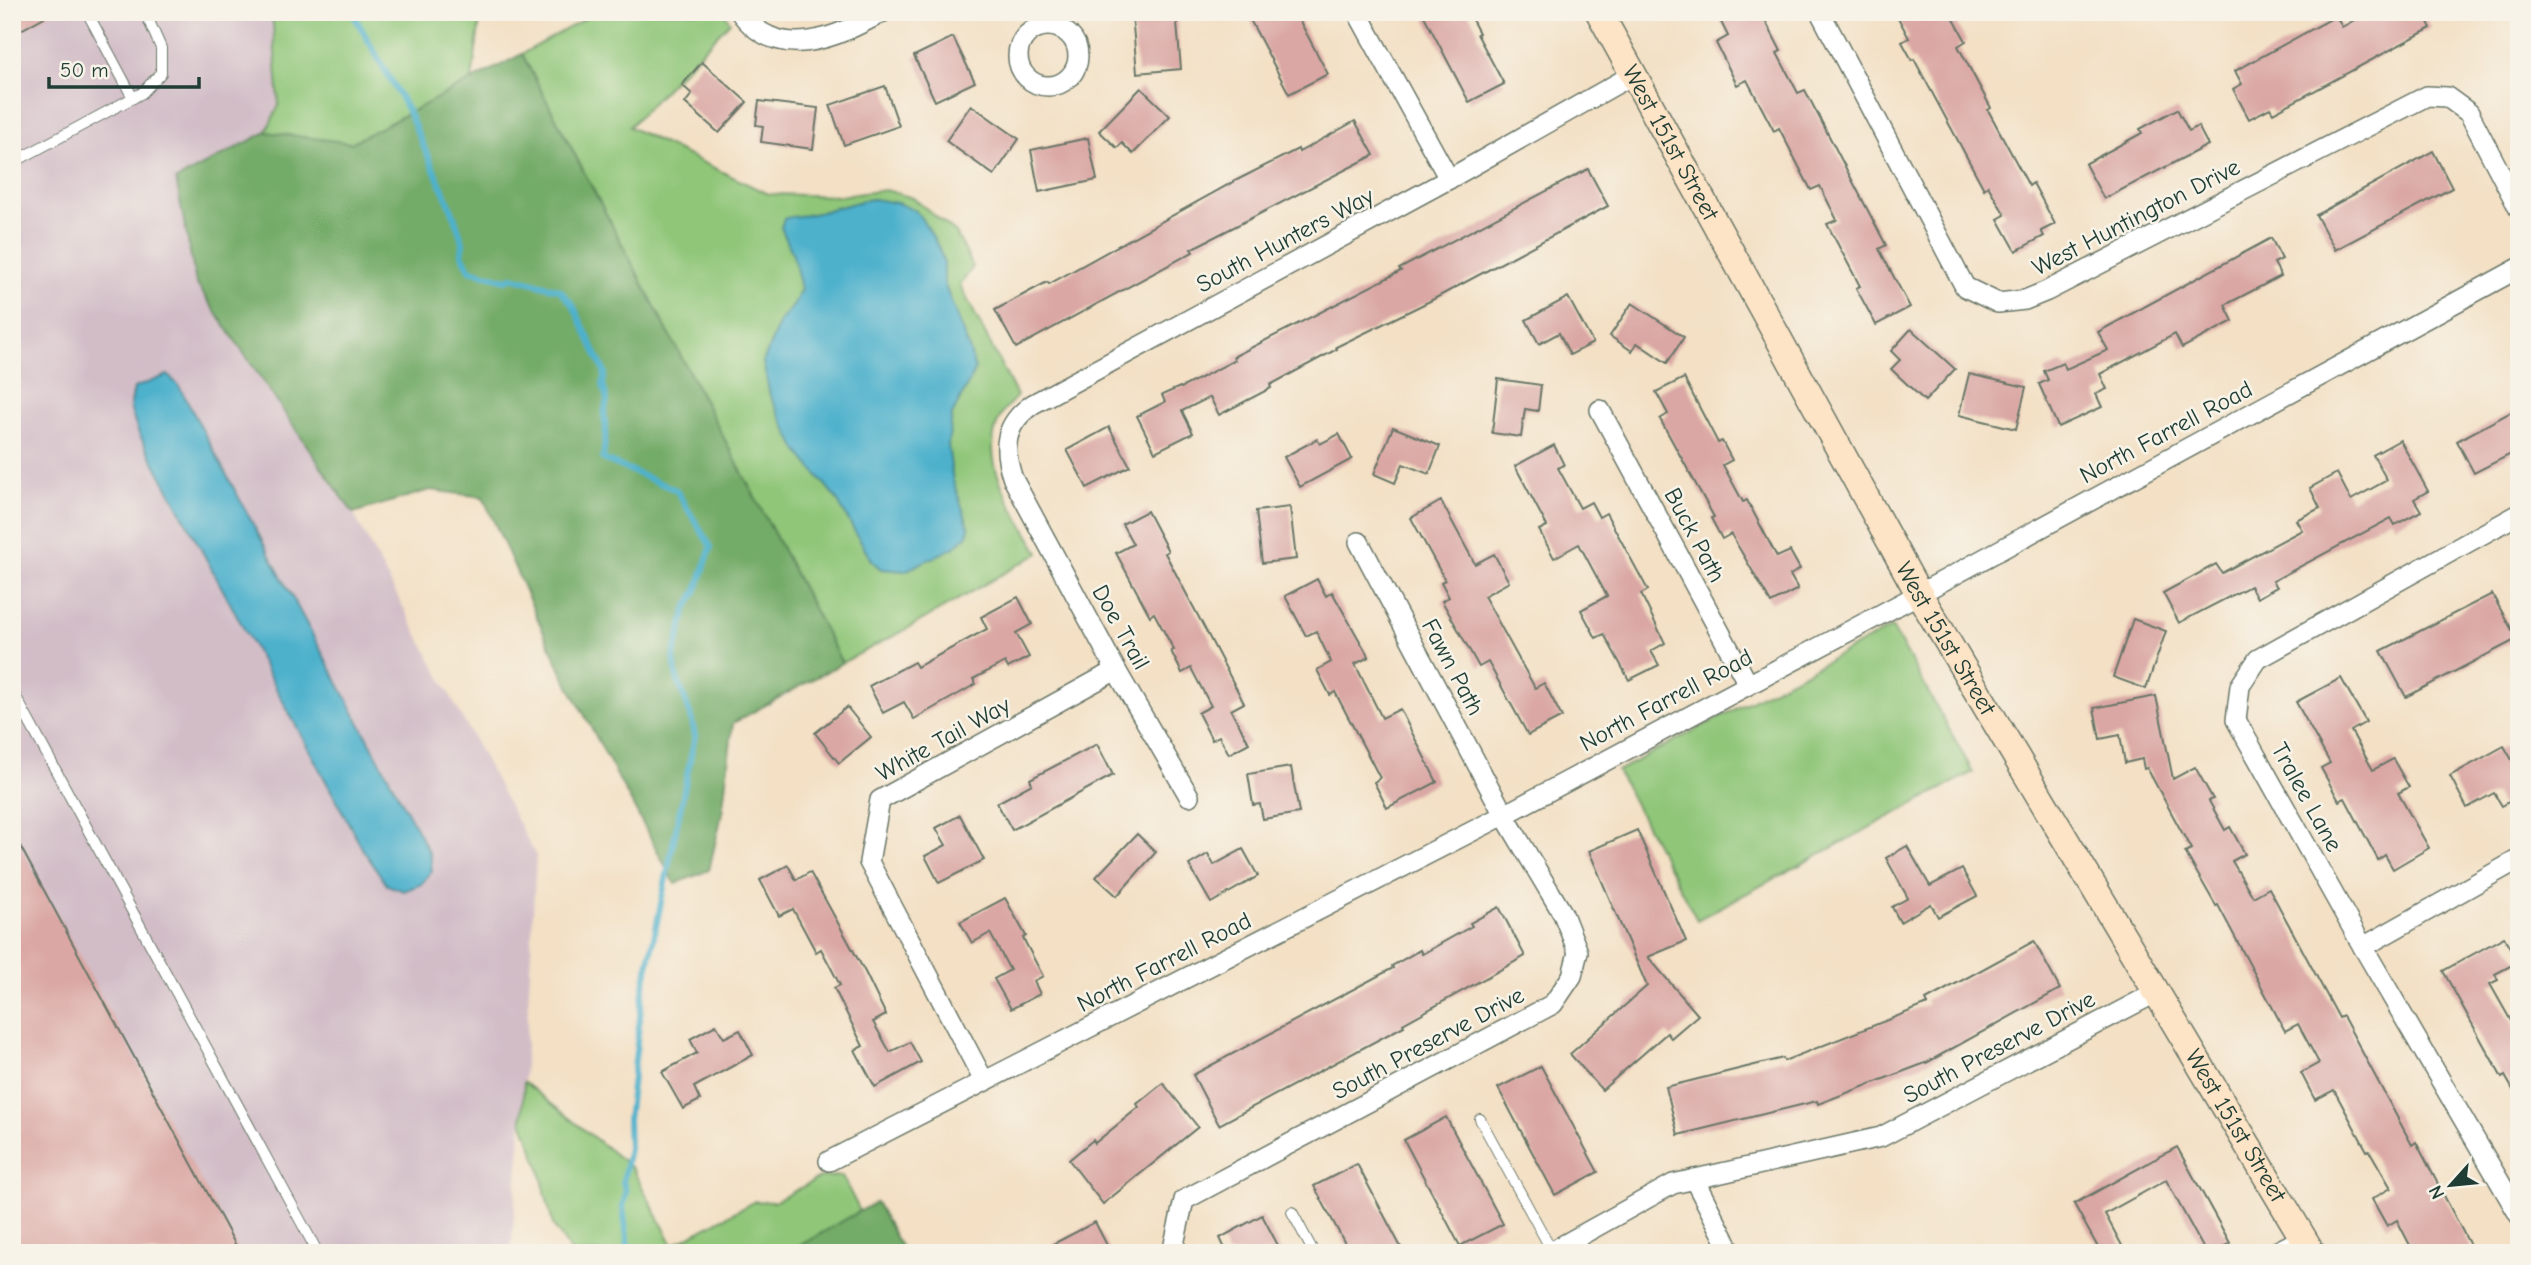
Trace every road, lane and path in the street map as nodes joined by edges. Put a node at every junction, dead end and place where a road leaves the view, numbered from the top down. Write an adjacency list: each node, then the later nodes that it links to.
1 (87, 12): 9 (lane)
2 (145, 12): 9 (lane)
3 (740, 12): 4 (street)
4 (883, 12)
5 (1357, 12): 11 (street)
6 (1599, 12): 8 (street, West 151st Street)
7 (1820, 12): 12 (street, West Huntington Drive)
8 (1634, 74): 11 (street, South Hunters Way); 18 (street, West 151st Street)
9 (133, 98): 10 (lane)
10 (12, 163)
11 (1449, 180): 15 (street, South Hunters Way)
12 (2519, 209)
13 (2519, 268): 18 (street, North Farrell Road)
14 (1600, 410): 20 (street, Buck Path)
15 (1013, 479): 19 (street, Doe Trail)
16 (2519, 514): 25 (street, Tralee Lane)
17 (1359, 542): 23 (street, Fawn Path)
18 (1919, 594): 20 (street, North Farrell Road); 26 (street, West 151st Street)
19 (1116, 670): 22 (street, Doe Trail); 27 (street, White Tail Way)
20 (1748, 684): 23 (street, North Farrell Road)
21 (12, 690): 35 (lane)
22 (1189, 796)
23 (1504, 815): 27 (street, North Farrell Road); 36 (street, South Preserve Drive)
24 (2519, 859): 25 (street)
25 (2363, 947): 32 (street, Tralee Lane)
26 (2157, 992): 30 (street, South Preserve Drive); 33 (street, West 151st Street)
27 (984, 1081): 29 (street, North Farrell Road)
28 (1480, 1119): 34 (lane)
29 (829, 1161)
30 (1693, 1179): 34 (street, South Preserve Drive); 38 (street)
31 (1292, 1212): 37 (lane)
32 (2519, 1215)
33 (2308, 1245): 39 (street)
34 (1550, 1252)
35 (318, 1253)
36 (1172, 1253)
37 (1314, 1253)
38 (1732, 1253)
39 (2274, 1253)

